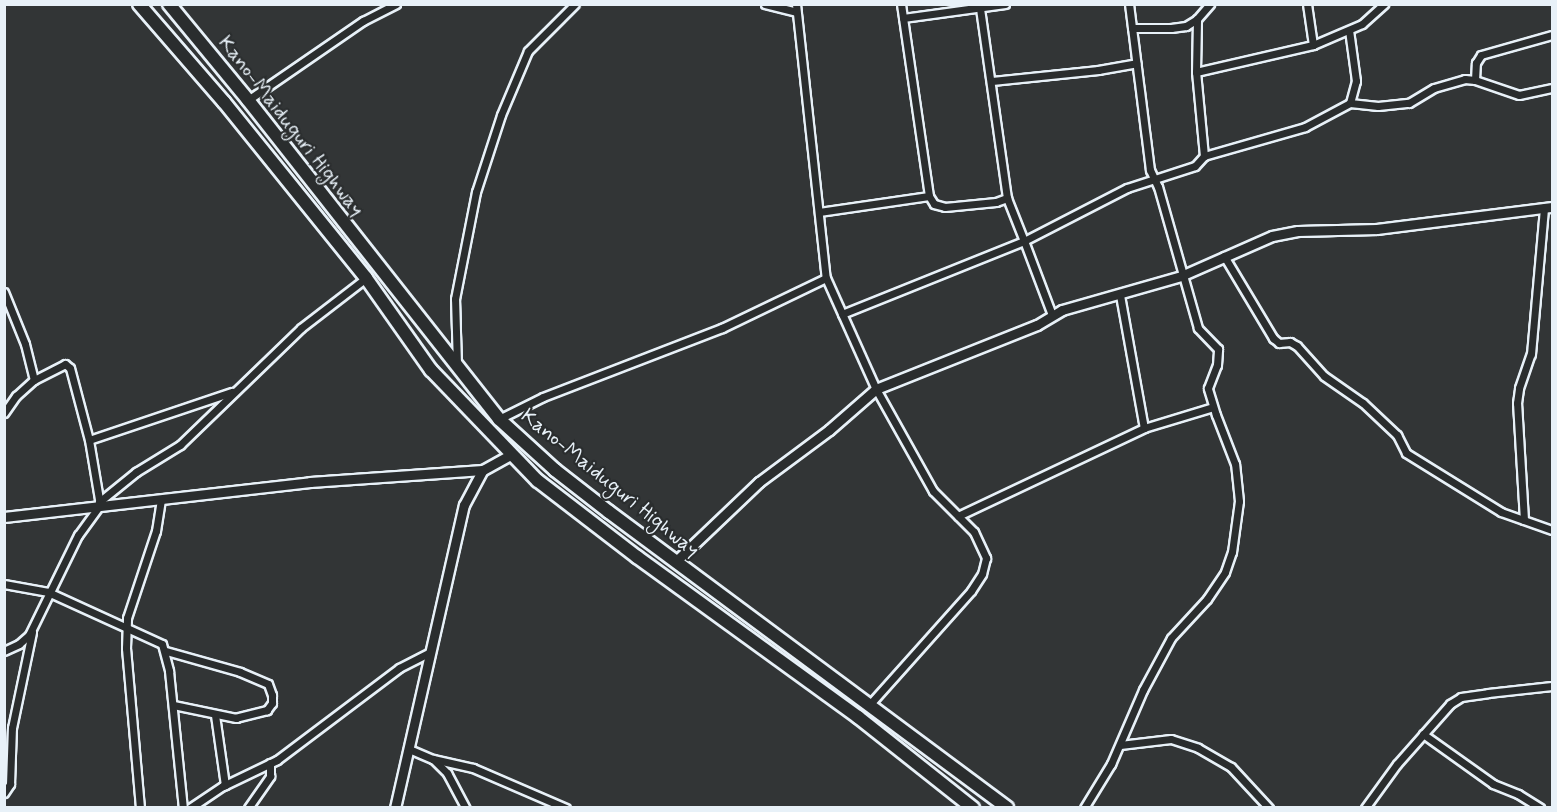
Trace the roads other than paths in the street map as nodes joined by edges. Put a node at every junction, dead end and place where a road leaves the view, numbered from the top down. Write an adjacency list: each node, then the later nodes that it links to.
1 (139, 4): 37 (highway, Kano-Maiduguri Highway)
2 (169, 4): 26 (highway, Kano-Maiduguri Highway)
3 (396, 4): 26 (street)
4 (575, 4): 43 (street)
5 (765, 4): 13 (street)
6 (806, 4): 13 (street)
7 (901, 4): 15 (street)
8 (1005, 4): 14 (street)
9 (1129, 4): 17 (street)
10 (1307, 4): 20 (street)
11 (1384, 4): 18 (street)
12 (1207, 6): 16 (street)
13 (796, 8): 33 (street)
14 (980, 8): 15 (street); 24 (street)
15 (903, 18): 30 (street)
16 (1197, 19): 17 (street); 22 (street)
17 (1132, 28): 21 (street)
18 (1349, 30): 20 (street); 27 (street)
19 (1552, 35): 23 (street)
20 (1313, 45): 22 (street)
21 (1136, 63): 24 (street); 29 (street)
22 (1196, 72): 28 (street)
23 (1475, 80): 25 (street); 27 (street)
24 (992, 81): 31 (street)
25 (1552, 88)
26 (248, 100): 43 (highway, Kano-Maiduguri Highway)
27 (1350, 103): 28 (street)
28 (1204, 156): 29 (street)
29 (1155, 181): 34 (street); 36 (street)
30 (929, 196): 31 (street); 33 (street)
31 (1007, 198): 34 (street)
32 (1548, 207): 35 (street); 58 (street)
33 (819, 212): 38 (street)
34 (1024, 241): 41 (street); 42 (street)
35 (1224, 256): 36 (street); 58 (street)
36 (1181, 276): 40 (street); 47 (street)
37 (366, 278): 46 (street); 52 (highway, Kano-Maiduguri Highway)
38 (826, 278): 41 (street); 49 (street)
39 (4, 292): 44 (street)
40 (1119, 295): 42 (street); 50 (street)
41 (842, 314): 45 (street)
42 (1052, 315): 45 (street)
43 (457, 368): 49 (highway, Kano-Maiduguri Highway)
44 (34, 380): 48 (street); 51 (street)
45 (876, 389): 56 (street); 60 (street)
46 (237, 391): 51 (street); 55 (street)
47 (1214, 407): 50 (street); 73 (street)
48 (4, 413)
49 (499, 418): 60 (highway, Kano-Maiduguri Highway)
50 (1144, 428): 56 (street)
51 (89, 440): 55 (street)
52 (512, 454): 53 (street); 86 (highway, Kano-Maiduguri Highway)
53 (483, 470): 54 (street); 67 (street)
54 (161, 501): 55 (street); 64 (street)
55 (99, 503): 57 (street); 62 (street)
56 (958, 516): 70 (street)
57 (4, 517)
58 (1524, 520): 59 (street)
59 (1552, 530)
60 (675, 562): 70 (highway, Kano-Maiduguri Highway)
61 (4, 584): 62 (street)
62 (48, 592): 63 (street); 64 (street)
63 (33, 626): 65 (street); 78 (street)
64 (127, 626): 66 (street); 79 (street)
65 (4, 651)
66 (166, 651): 69 (street); 71 (street)
67 (430, 652): 74 (street); 76 (street)
68 (1552, 686): 72 (street)
69 (173, 705): 71 (street); 80 (street)
70 (868, 706): 87 (highway, Kano-Maiduguri Highway)
71 (215, 715): 77 (street)
72 (1423, 734): 90 (street); 91 (street)
73 (1119, 745): 88 (street); 89 (street)
74 (409, 749): 75 (street); 83 (street)
75 (433, 759): 84 (street); 85 (street)
76 (270, 763): 77 (street); 82 (street)
77 (225, 785): 81 (street)
78 (4, 793)
79 (140, 807)
80 (183, 807)
81 (190, 807)
82 (248, 807)
83 (395, 807)
84 (466, 807)
85 (566, 807)
86 (973, 807)
87 (1007, 807)
88 (1084, 807)
89 (1269, 807)
90 (1365, 807)
91 (1540, 807)

